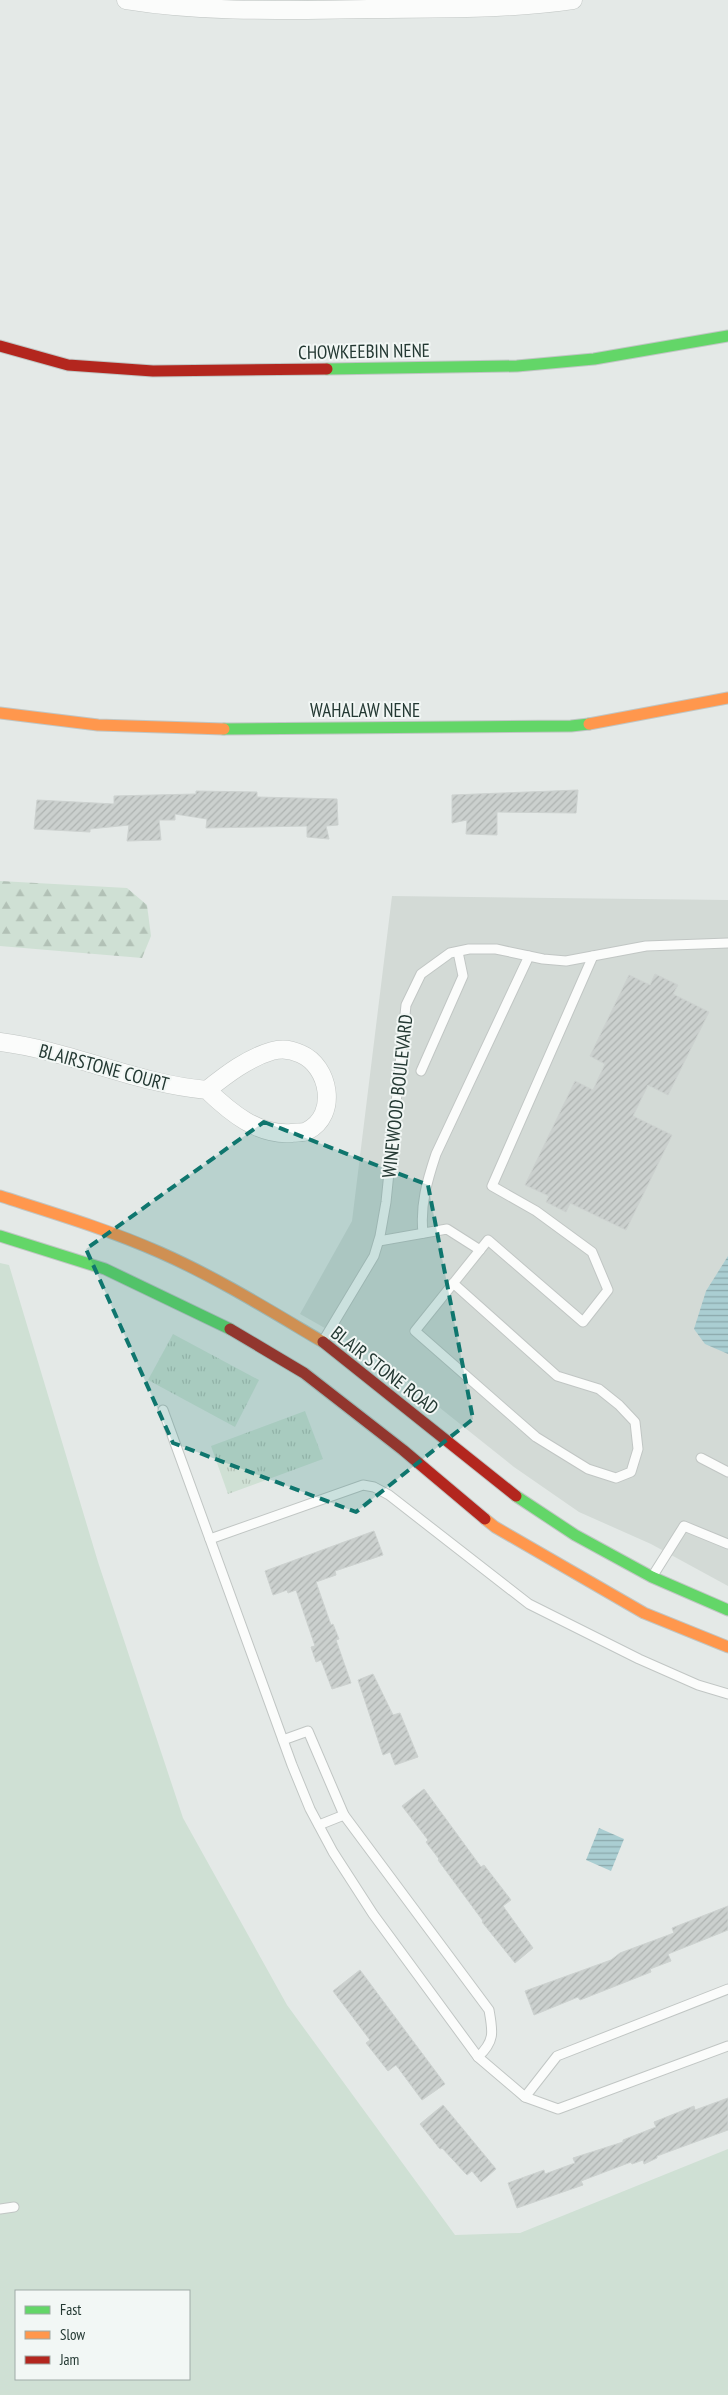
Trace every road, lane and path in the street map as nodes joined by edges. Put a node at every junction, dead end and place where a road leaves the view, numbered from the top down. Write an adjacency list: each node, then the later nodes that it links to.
1 (126, 0): 2 (street)
2 (573, 0)
3 (728, 336): 4 (main road, CHOWKEEBIN NENE)
4 (0, 346)
5 (728, 698): 6 (main road, WAHALAW NENE)
6 (0, 713)
7 (728, 944): 10 (lane, WINEWOOD BOULEVARD)
8 (458, 952): 9 (lane, WINEWOOD BOULEVARD); 12 (lane); 17 (lane, WINEWOOD BOULEVARD)
9 (529, 956): 10 (lane, WINEWOOD BOULEVARD); 15 (lane)
10 (593, 956): 18 (lane)
11 (0, 1042): 13 (street, BLAIRSTONE COURT)
12 (421, 1071)
13 (207, 1090): 13 (street)
14 (0, 1196): 20 (main road, BLAIR STONE ROAD)
15 (423, 1233): 17 (lane); 18 (lane)
16 (0, 1236): 28 (main road)
17 (379, 1240): 20 (lane, WINEWOOD BOULEVARD)
18 (480, 1250): 19 (lane)
19 (453, 1283): 19 (lane)
20 (320, 1346): 26 (main road, BLAIR STONE ROAD)
21 (164, 1410): 24 (lane)
22 (700, 1458): 23 (lane)
23 (728, 1472)
24 (210, 1539): 29 (lane); 30 (lane)
25 (728, 1544): 26 (lane)
26 (649, 1581): 27 (main road, BLAIR STONE ROAD)
27 (728, 1610)
28 (728, 1648)
29 (728, 1694)
30 (283, 1740): 31 (lane); 32 (lane)
31 (344, 1815): 32 (lane); 35 (lane)
32 (319, 1826): 35 (lane)
33 (728, 1990): 36 (lane)
34 (728, 2046): 36 (lane)
35 (478, 2057): 36 (lane)
36 (525, 2097)
37 (14, 2207): 38 (lane)
38 (0, 2209)

